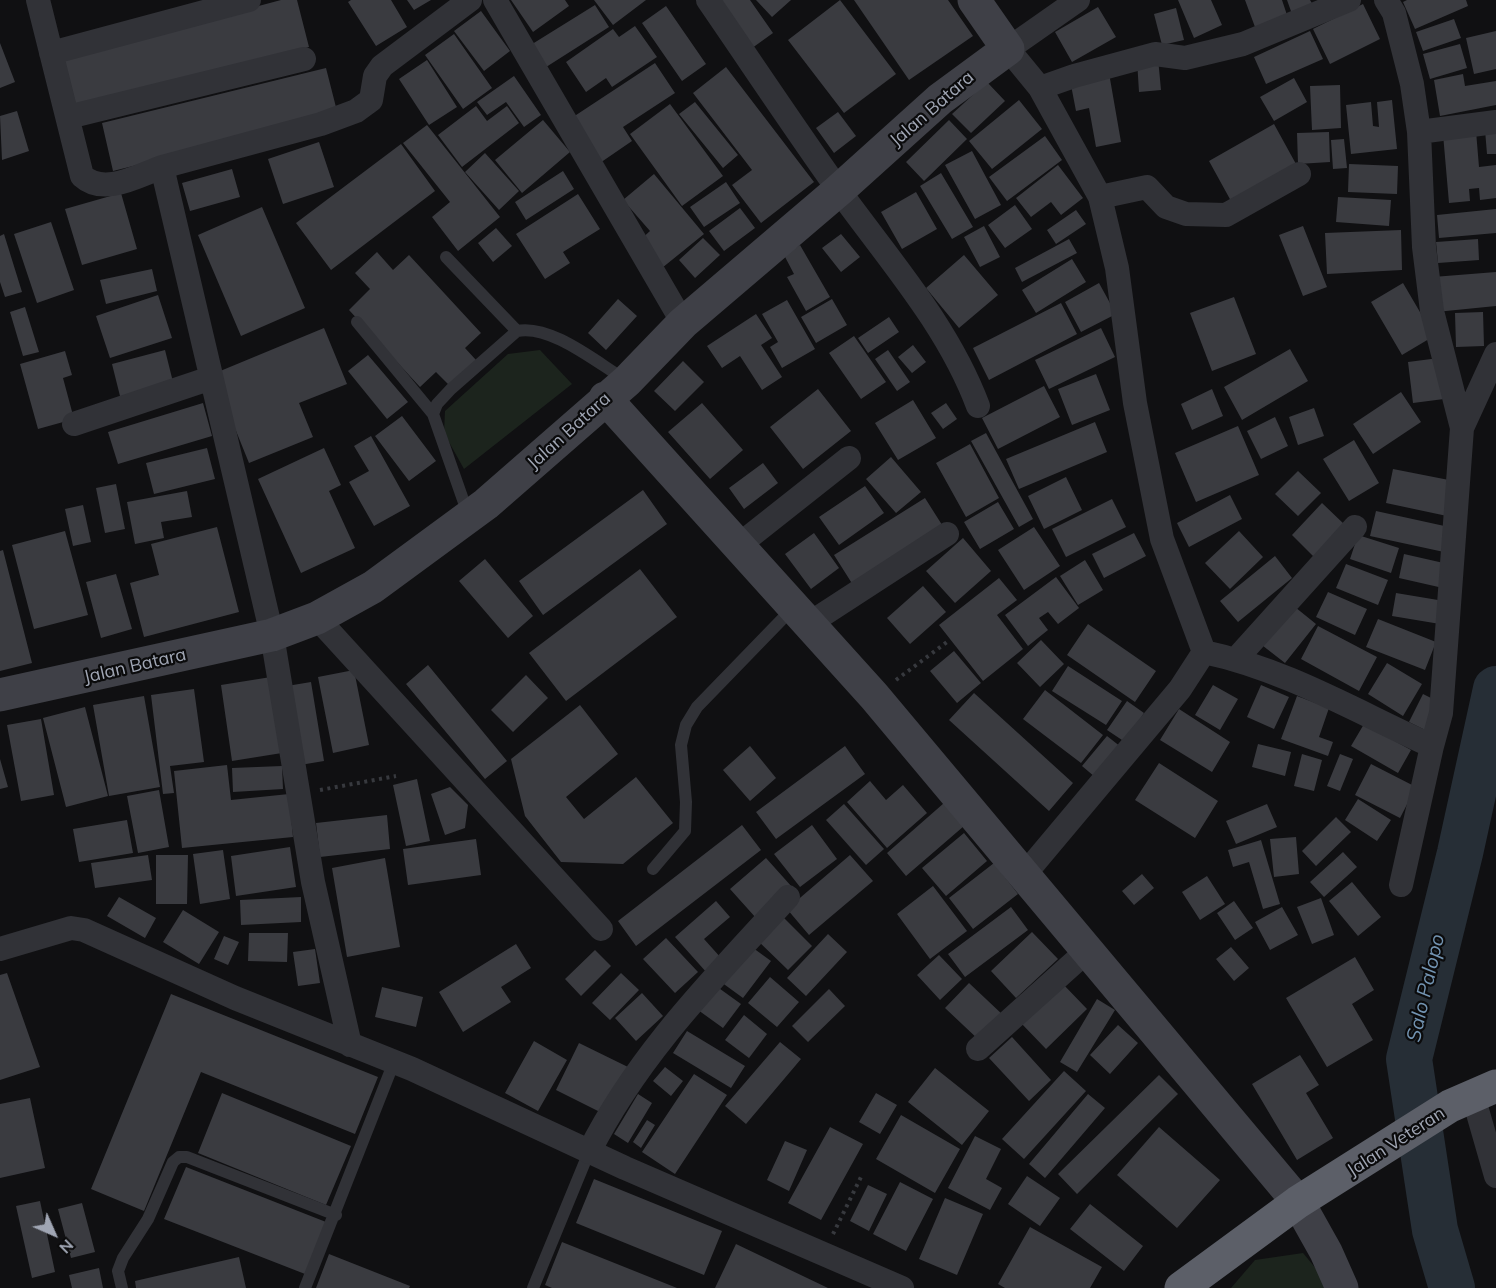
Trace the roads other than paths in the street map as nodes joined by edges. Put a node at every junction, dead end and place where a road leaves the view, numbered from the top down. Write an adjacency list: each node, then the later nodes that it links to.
1 (38, 0): 11 (street)
2 (249, 0): 11 (street)
3 (470, 0): 17 (street)
4 (495, 0): 23 (street)
5 (708, 0): 19 (street)
6 (974, 0): 10 (street)
7 (1078, 0): 10 (street)
8 (1349, 0): 13 (street)
9 (1386, 0): 16 (street)
10 (1008, 49): 13 (street); 19 (street, Jalan Batara)
11 (51, 53): 14 (street)
12 (304, 59): 14 (street)
13 (1040, 88): 20 (street)
14 (68, 117): 17 (street)
15 (1496, 122): 16 (street)
16 (1419, 132): 31 (street)
17 (162, 167): 26 (street)
18 (1299, 174): 20 (street)
19 (839, 190): 23 (street, Jalan Batara); 28 (street)
20 (1100, 197): 40 (street)
21 (446, 257): 24 (lane)
22 (357, 322): 29 (lane)
23 (683, 323): 27 (street, Jalan Batara)
24 (517, 331): 27 (lane); 29 (lane)
25 (1496, 354): 31 (street)
26 (212, 378): 30 (street); 39 (street)
27 (616, 389): 33 (street, Jalan Batara); 36 (street)
28 (978, 406)
29 (433, 414): 33 (lane)
30 (74, 424)
31 (1462, 428): 43 (street)
32 (849, 458): 36 (street)
33 (469, 516): 38 (street, Jalan Batara)
34 (1355, 527): 41 (street)
35 (946, 534): 37 (street)
36 (739, 545): 37 (street)
37 (800, 616): 44 (lane); 45 (street)
38 (317, 618): 39 (street, Jalan Batara); 48 (street)
39 (272, 635): 42 (street, Jalan Batara); 51 (street)
40 (1204, 652): 41 (street); 45 (street)
41 (1238, 658): 43 (street)
42 (0, 695)
43 (1432, 746): 46 (street)
44 (653, 869)
45 (1024, 875): 50 (street)
46 (1401, 885)
47 (788, 897): 55 (street)
48 (601, 929)
49 (0, 949): 51 (street)
50 (1088, 950): 52 (street); 57 (street)
51 (350, 1045): 53 (street)
52 (978, 1049)
53 (394, 1062): 55 (street); 58 (lane)
54 (1473, 1096): 56 (street); 57 (highway, Jalan Veteran)
55 (589, 1152): 62 (lane); 63 (street)
56 (1496, 1176)
57 (1298, 1202): 59 (highway, Jalan Veteran); 66 (street)
58 (336, 1215): 60 (lane); 61 (lane)
59 (1249, 1238): 64 (highway, Jalan Veteran); 65 (highway)
60 (122, 1288)
61 (305, 1288)
62 (533, 1288)
63 (902, 1288)
64 (1181, 1288)
65 (1214, 1288)
66 (1342, 1288)

